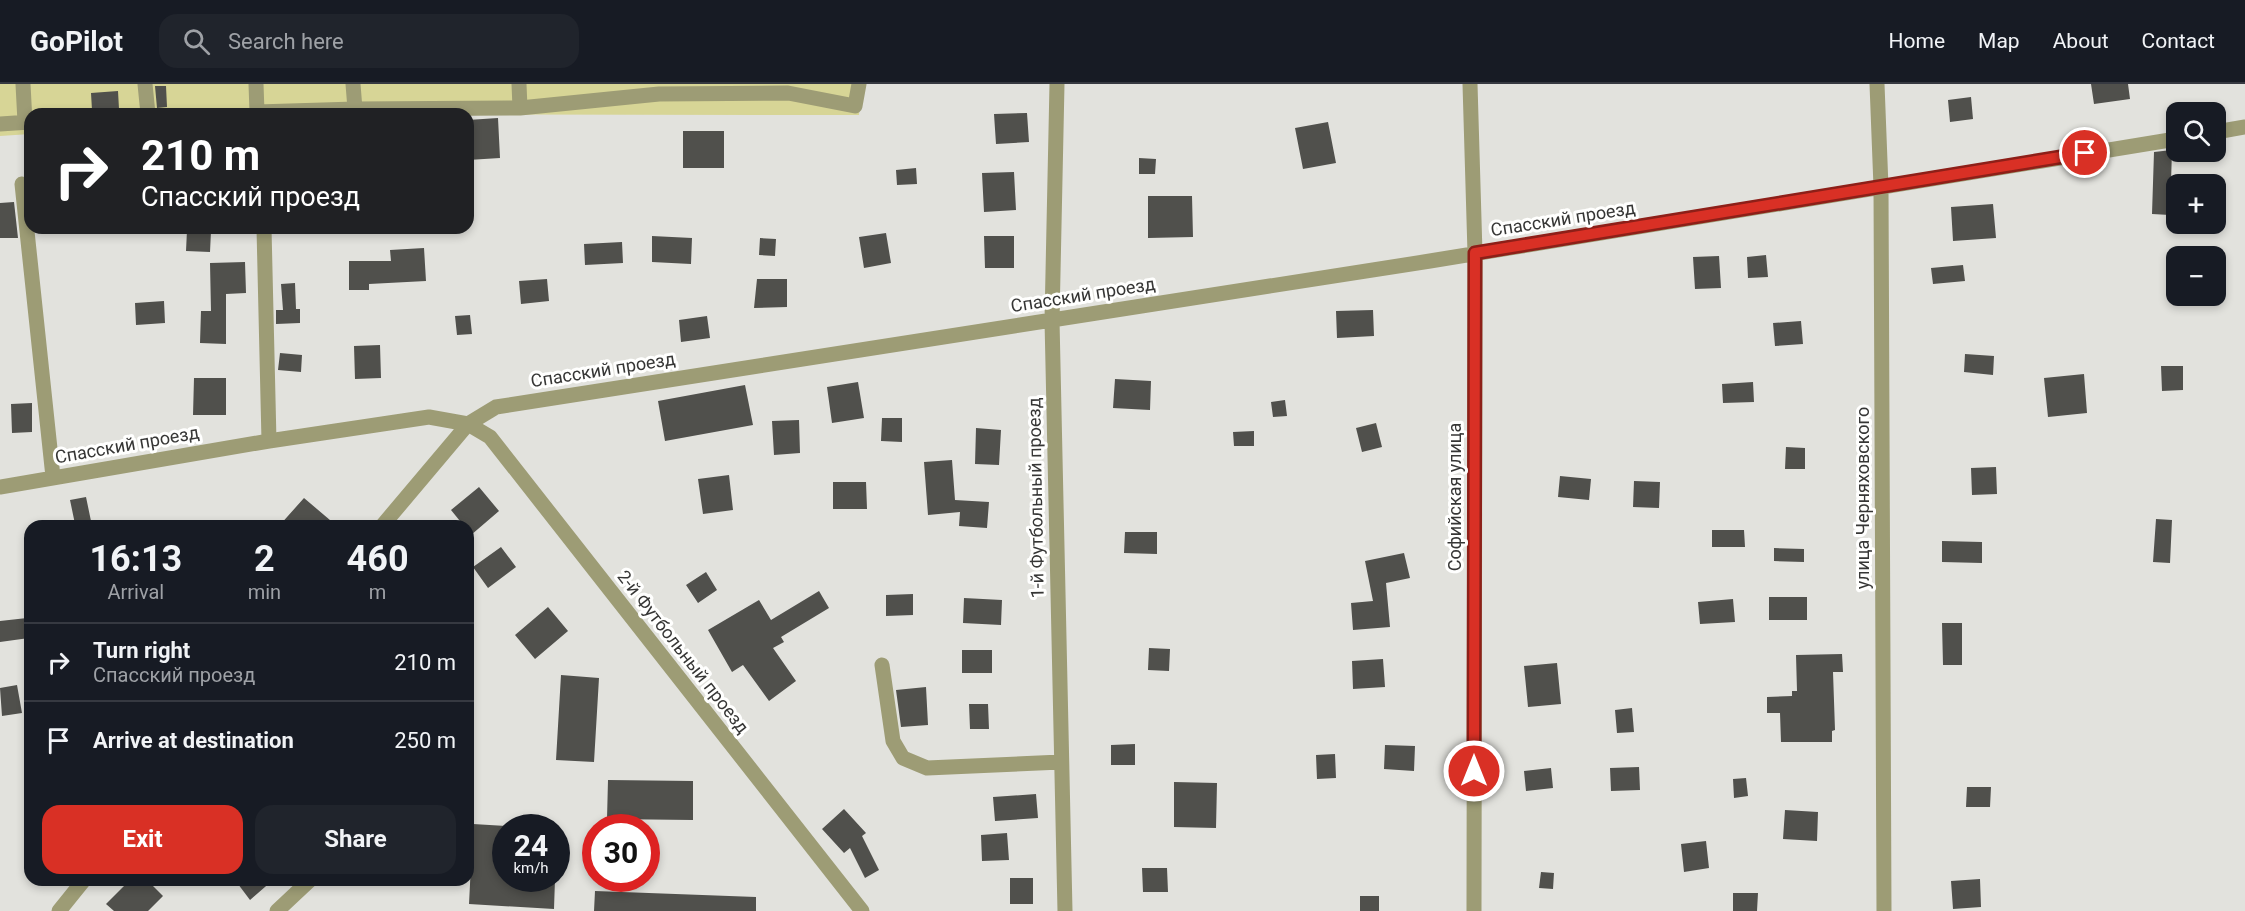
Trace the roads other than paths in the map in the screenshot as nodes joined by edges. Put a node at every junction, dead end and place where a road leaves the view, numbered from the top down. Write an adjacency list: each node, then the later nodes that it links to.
1 (23, 84): 12 (street)
2 (145, 84): 13 (street)
3 (256, 84): 14 (street)
4 (353, 84): 15 (street)
5 (519, 84): 17 (street)
6 (859, 84): 10 (street)
7 (1057, 84): 29 (street, 1-й Футбольный проезд)
8 (1470, 84): 28 (street, Софийская улица)
9 (1877, 84): 24 (street, улица Черняховского)
10 (787, 88): 11 (street)
11 (658, 89): 17 (street)
12 (26, 108)
13 (147, 108)
14 (256, 108)
15 (355, 108)
16 (474, 108): 17 (street)
17 (520, 108)
18 (24, 122): 19 (street)
19 (0, 124)
20 (2245, 128): 21 (street)
21 (2226, 131)
22 (2166, 141): 24 (street, Спасский проезд)
23 (22, 184): 25 (street)
24 (1881, 187): 28 (street, Спасский проезд); 44 (street, улица Черняховского)
25 (24, 203)
26 (27, 234): 32 (street)
27 (264, 234): 31 (street)
28 (1475, 253): 29 (street, Спасский проезд); 43 (street, Софийская улица)
29 (1052, 320): 30 (street, Спасский проезд); 36 (street, 1-й Футбольный проезд)
30 (468, 424): 31 (street, Спасский проезд); 34 (street); 41 (street, 2-й Футбольный проезд)
31 (269, 441): 32 (street, Спасский проезд)
32 (53, 477): 33 (street, Спасский проезд)
33 (0, 487)
34 (387, 520)
35 (882, 665): 36 (street)
36 (1062, 762): 42 (street, 1-й Футбольный проезд)
37 (79, 886): 39 (street)
38 (304, 886): 40 (street)
39 (59, 911)
40 (277, 911)
41 (862, 911)
42 (1065, 911)
43 (1474, 911)
44 (1884, 911)

